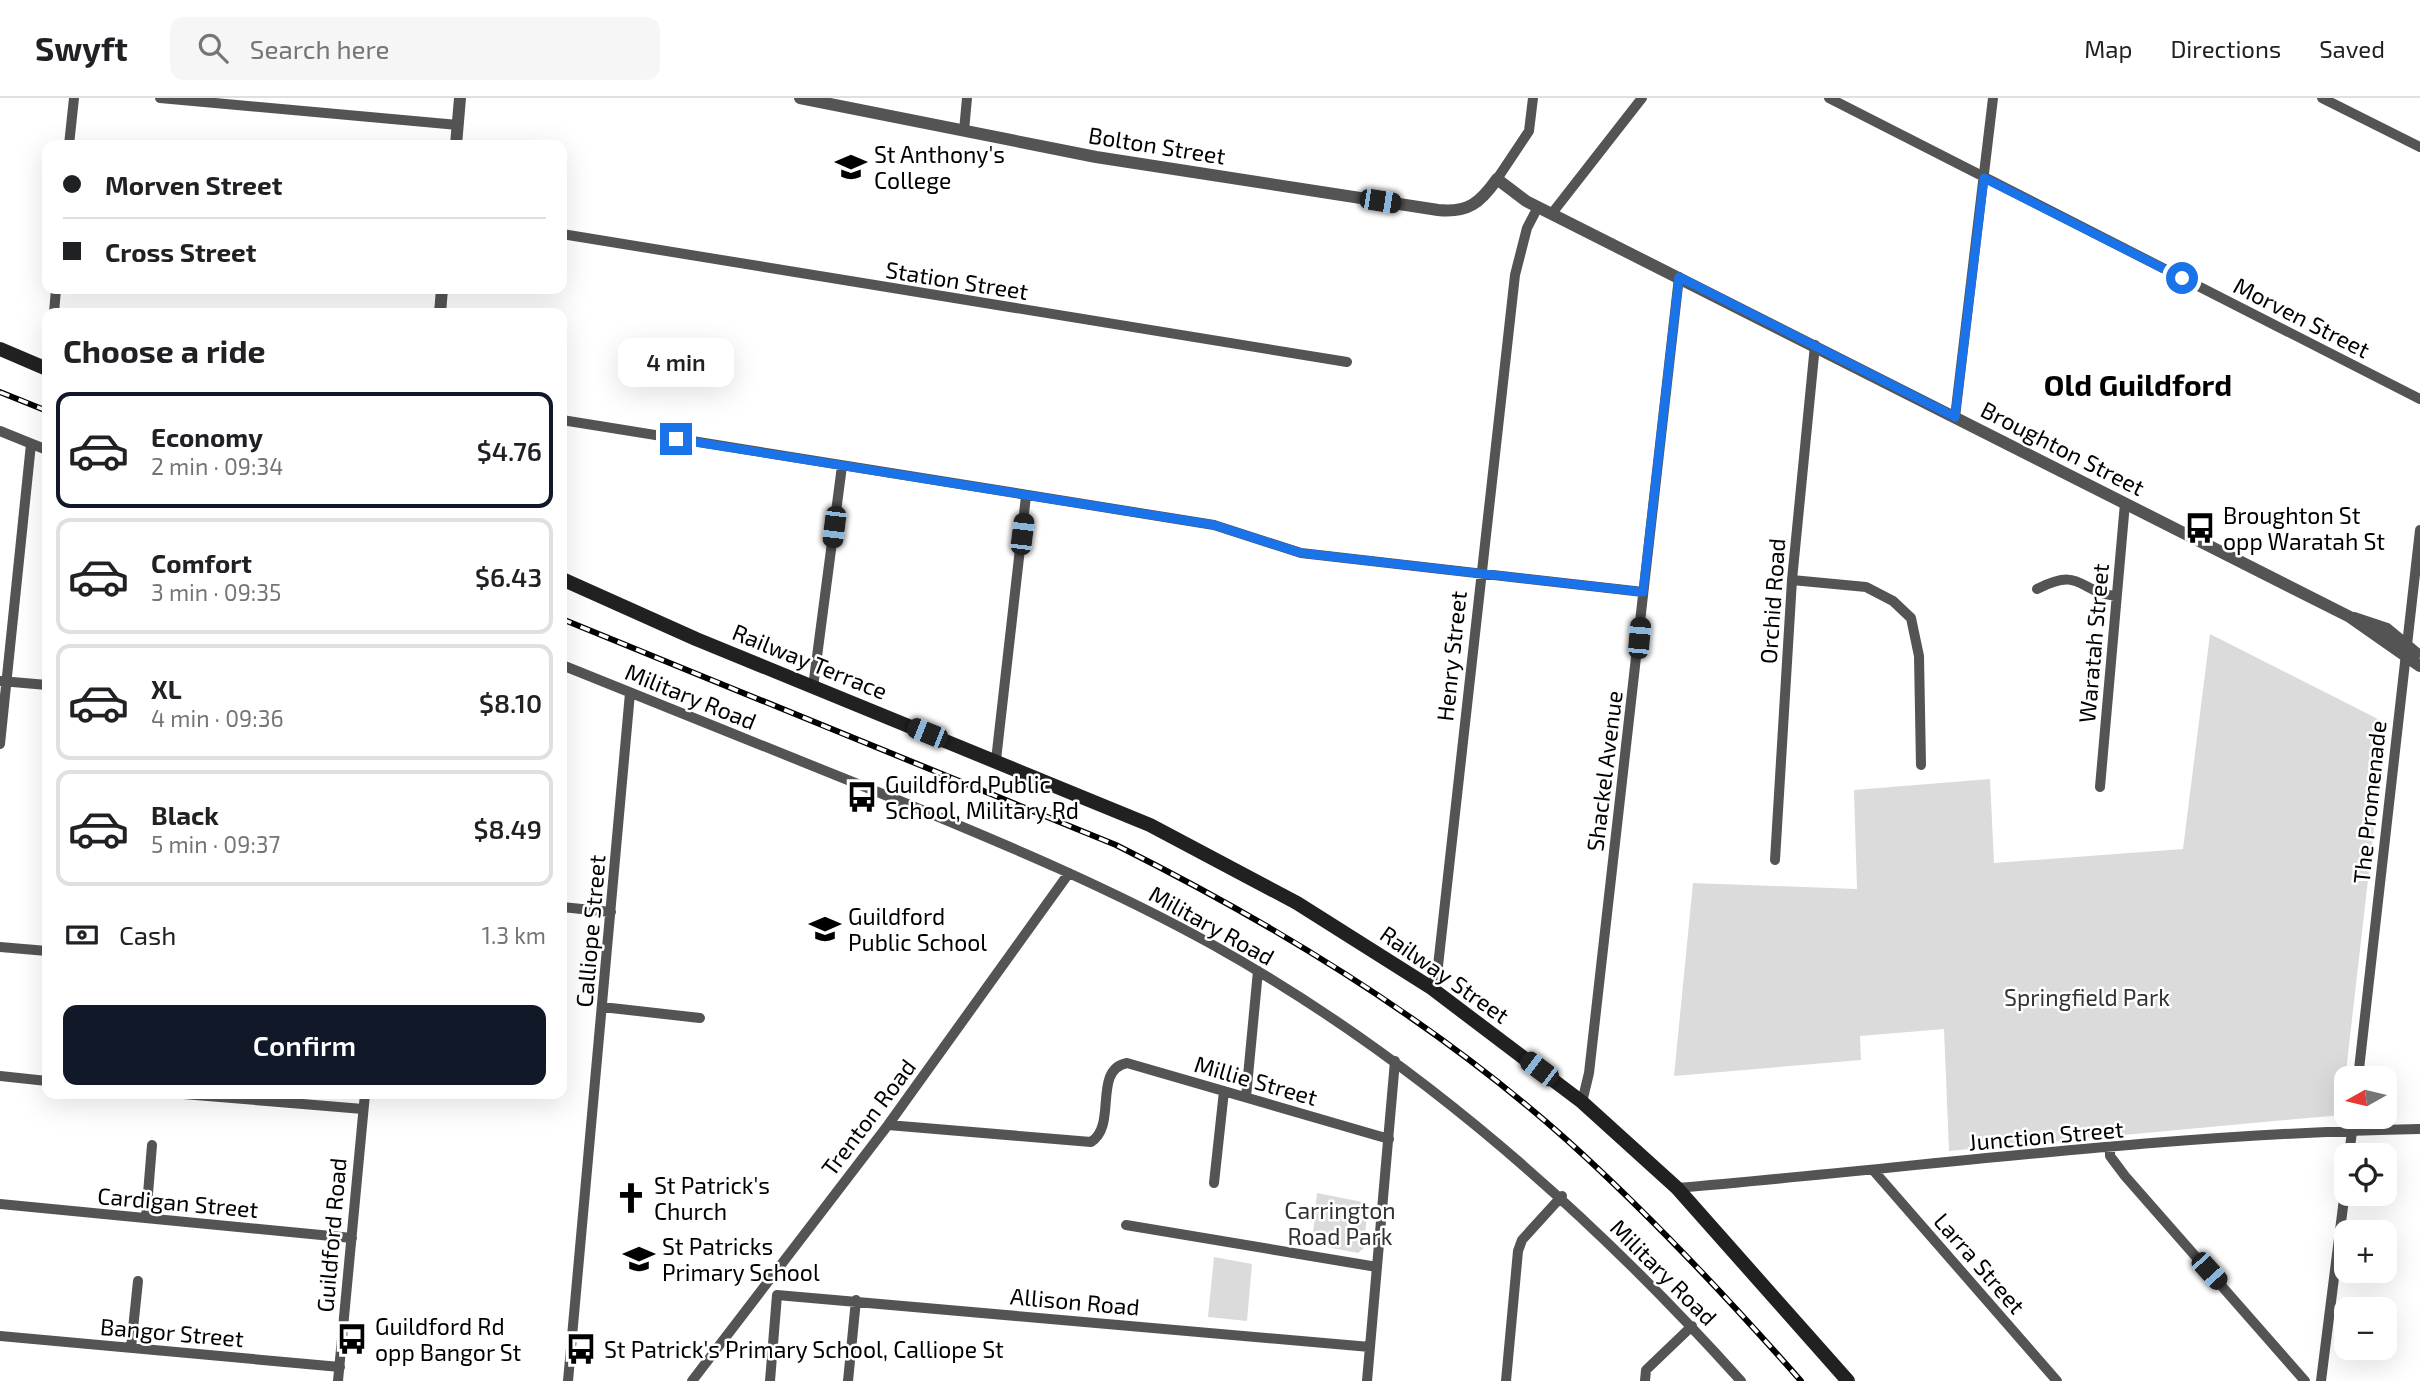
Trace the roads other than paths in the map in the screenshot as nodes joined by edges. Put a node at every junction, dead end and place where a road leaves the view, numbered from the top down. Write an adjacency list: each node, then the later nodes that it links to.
1 (74, 98): 13 (street)
2 (160, 98): 11 (street)
3 (460, 98): 11 (street)
4 (800, 98): 12 (street, Bolton Street)
5 (967, 98): 12 (street)
6 (1533, 98): 17 (street)
7 (1642, 98): 19 (street)
8 (1829, 98): 16 (street, Morven Street)
9 (1993, 98): 16 (street)
10 (2322, 98): 15 (street)
11 (458, 125): 14 (street)
12 (964, 131): 17 (street, Bolton Street)
13 (70, 140)
14 (456, 140)
15 (2420, 147)
16 (1984, 178): 26 (street, Morven Street); 27 (street)
17 (1497, 180): 18 (street, Broughton Street)
18 (1532, 204): 19 (street, Broughton Street); 36 (street, Henry Street)
19 (1553, 212): 21 (street, Broughton Street)
20 (567, 235): 24 (street, Station Street)
21 (1679, 277): 22 (street, Broughton Street); 40 (street, Shackel Avenue)
22 (1815, 345): 27 (street, Broughton Street); 37 (street, Orchid Road)
23 (0, 349): 25 (main road)
24 (1347, 362)
25 (42, 367)
26 (2420, 399)
27 (1955, 417): 34 (street, Broughton Street)
28 (567, 421): 32 (street)
29 (0, 431): 30 (street)
30 (31, 444): 31 (street); 46 (street)
31 (42, 448)
32 (842, 466): 33 (street); 48 (street)
33 (1026, 496): 36 (street); 51 (street)
34 (2125, 503): 41 (street, Waratah Street); 42 (street, Broughton Street)
35 (2420, 530): 42 (street, The Promenade)
36 (1480, 572): 40 (street); 62 (street, Henry Street)
37 (1792, 580): 52 (street); 55 (street, Orchid Road)
38 (567, 581): 48 (main road, Railway Terrace)
39 (2037, 589): 41 (street)
40 (1643, 592): 73 (street, Shackel Avenue)
41 (2116, 596): 53 (street, Waratah Street)
42 (2406, 648): 43 (street, Broughton Street); 44 (street, Broughton Street); 66 (street, The Promenade)
43 (2420, 656)
44 (2420, 666)
45 (567, 667): 49 (street, Military Road)
46 (3, 681): 47 (street); 50 (street)
47 (42, 685)
48 (813, 687): 51 (main road, Railway Terrace)
49 (630, 693): 56 (street, Military Road); 58 (street, Calliope Street)
50 (0, 744)
51 (996, 760): 54 (main road, Railway Terrace)
52 (1921, 765)
53 (2100, 787)
54 (1082, 797): 62 (main road, Railway Street)
55 (1775, 860)
56 (1069, 873): 61 (street, Military Road); 75 (street, Trenton Road)
57 (567, 908): 58 (street)
58 (611, 912): 63 (street, Calliope Street)
59 (0, 947): 60 (street)
60 (42, 951)
61 (1258, 971): 65 (street, Military Road); 70 (street)
62 (1430, 987): 73 (main road, Railway Street)
63 (602, 1007): 64 (street); 102 (street, Calliope Street)
64 (700, 1018)
65 (1395, 1061): 78 (street); 85 (street, Military Road)
66 (2359, 1066)
67 (0, 1076): 68 (street)
68 (42, 1080)
69 (1224, 1091): 70 (street, Millie Street); 75 (street, Millie Street); 83 (street)
70 (1246, 1097): 78 (street, Millie Street)
71 (243, 1099): 74 (street)
72 (364, 1099): 74 (street, Guildford Road)
73 (1582, 1102): 84 (main road, Railway Street)
74 (363, 1109): 90 (street, Guildford Road)
75 (888, 1125): 93 (street, Trenton Road)
76 (2420, 1129): 77 (street, Junction Street)
77 (2352, 1130): 79 (street); 81 (street, Junction Street)
78 (1389, 1139): 91 (street)
79 (2350, 1143)
80 (152, 1145): 88 (street)
81 (2110, 1148): 82 (street, Junction Street); 112 (street)
82 (1873, 1170): 84 (street, Junction Street); 111 (street, Larra Street)
83 (1214, 1182)
84 (1677, 1188): 110 (main road, Railway Street)
85 (1562, 1196): 96 (street, Military Road); 107 (street)
86 (0, 1204): 88 (street, Cardigan Street)
87 (2343, 1206): 113 (street)
88 (146, 1219): 90 (street, Cardigan Street)
89 (1126, 1225): 91 (street)
90 (352, 1238): 100 (street, Guildford Road)
91 (1377, 1267): 98 (street)
92 (138, 1281): 99 (street)
93 (766, 1283): 94 (street); 103 (street, Trenton Road)
94 (777, 1295): 95 (street, Allison Road); 104 (street)
95 (856, 1300): 98 (street, Allison Road); 105 (street)
96 (1692, 1326): 108 (street); 109 (street, Military Road)
97 (0, 1336): 99 (street, Bangor Street)
98 (1370, 1347): 106 (street)
99 (131, 1348): 100 (street, Bangor Street)
100 (340, 1367): 101 (street, Guildford Road)
101 (338, 1381)
102 (569, 1381)
103 (692, 1381)
104 (769, 1381)
105 (848, 1381)
106 (1367, 1381)
107 (1506, 1381)
108 (1645, 1381)
109 (1741, 1381)
110 (1848, 1381)
111 (2057, 1381)
112 (2305, 1381)
113 (2321, 1381)

